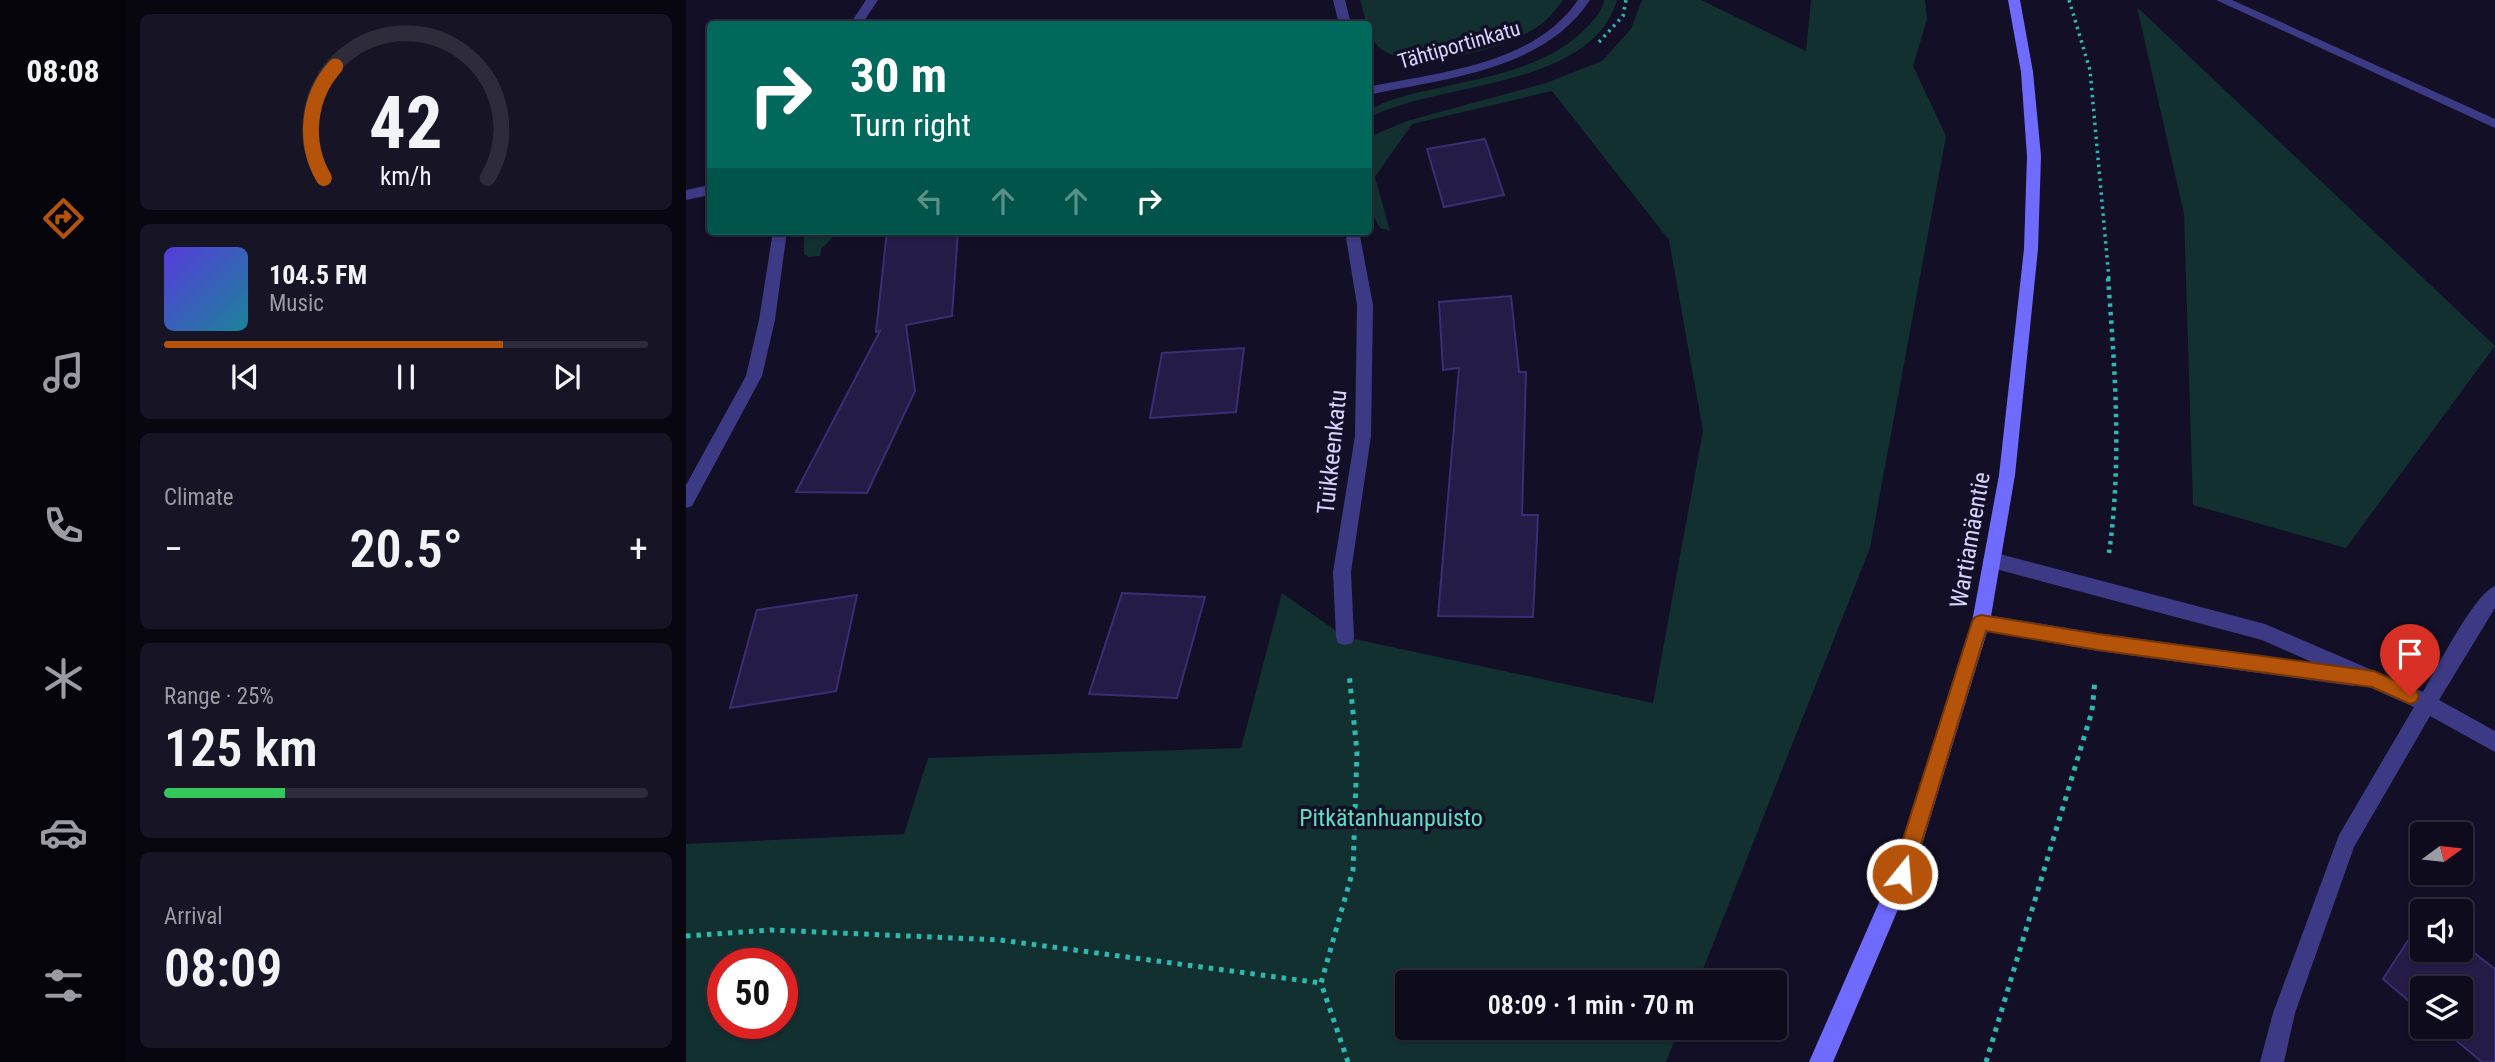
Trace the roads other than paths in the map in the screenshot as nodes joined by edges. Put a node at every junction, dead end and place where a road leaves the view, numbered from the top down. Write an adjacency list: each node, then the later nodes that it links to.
1 (873, 0): 6 (street)
2 (1339, 0): 7 (street)
3 (1584, 0): 8 (street, Tähtiportinkatu)
4 (2014, 0): 15 (main road, Wartiamäentie)
5 (2222, 0): 9 (street)
6 (858, 21)
7 (1344, 21)
8 (1372, 90)
9 (2495, 124)
10 (707, 191): 11 (street)
11 (686, 195)
12 (779, 235): 14 (street)
13 (1353, 235): 18 (street, Tuikkeenkatu)
14 (686, 501)
15 (1992, 560): 17 (main road, Wartiamäentie); 19 (street)
16 (2495, 594): 20 (street)
17 (1981, 622): 19 (street); 22 (main road, Wartiamäentie)
18 (1345, 637)
19 (2374, 679): 20 (street)
20 (2428, 704): 21 (street); 23 (street)
21 (2495, 742)
22 (1821, 1062)
23 (2272, 1062)

